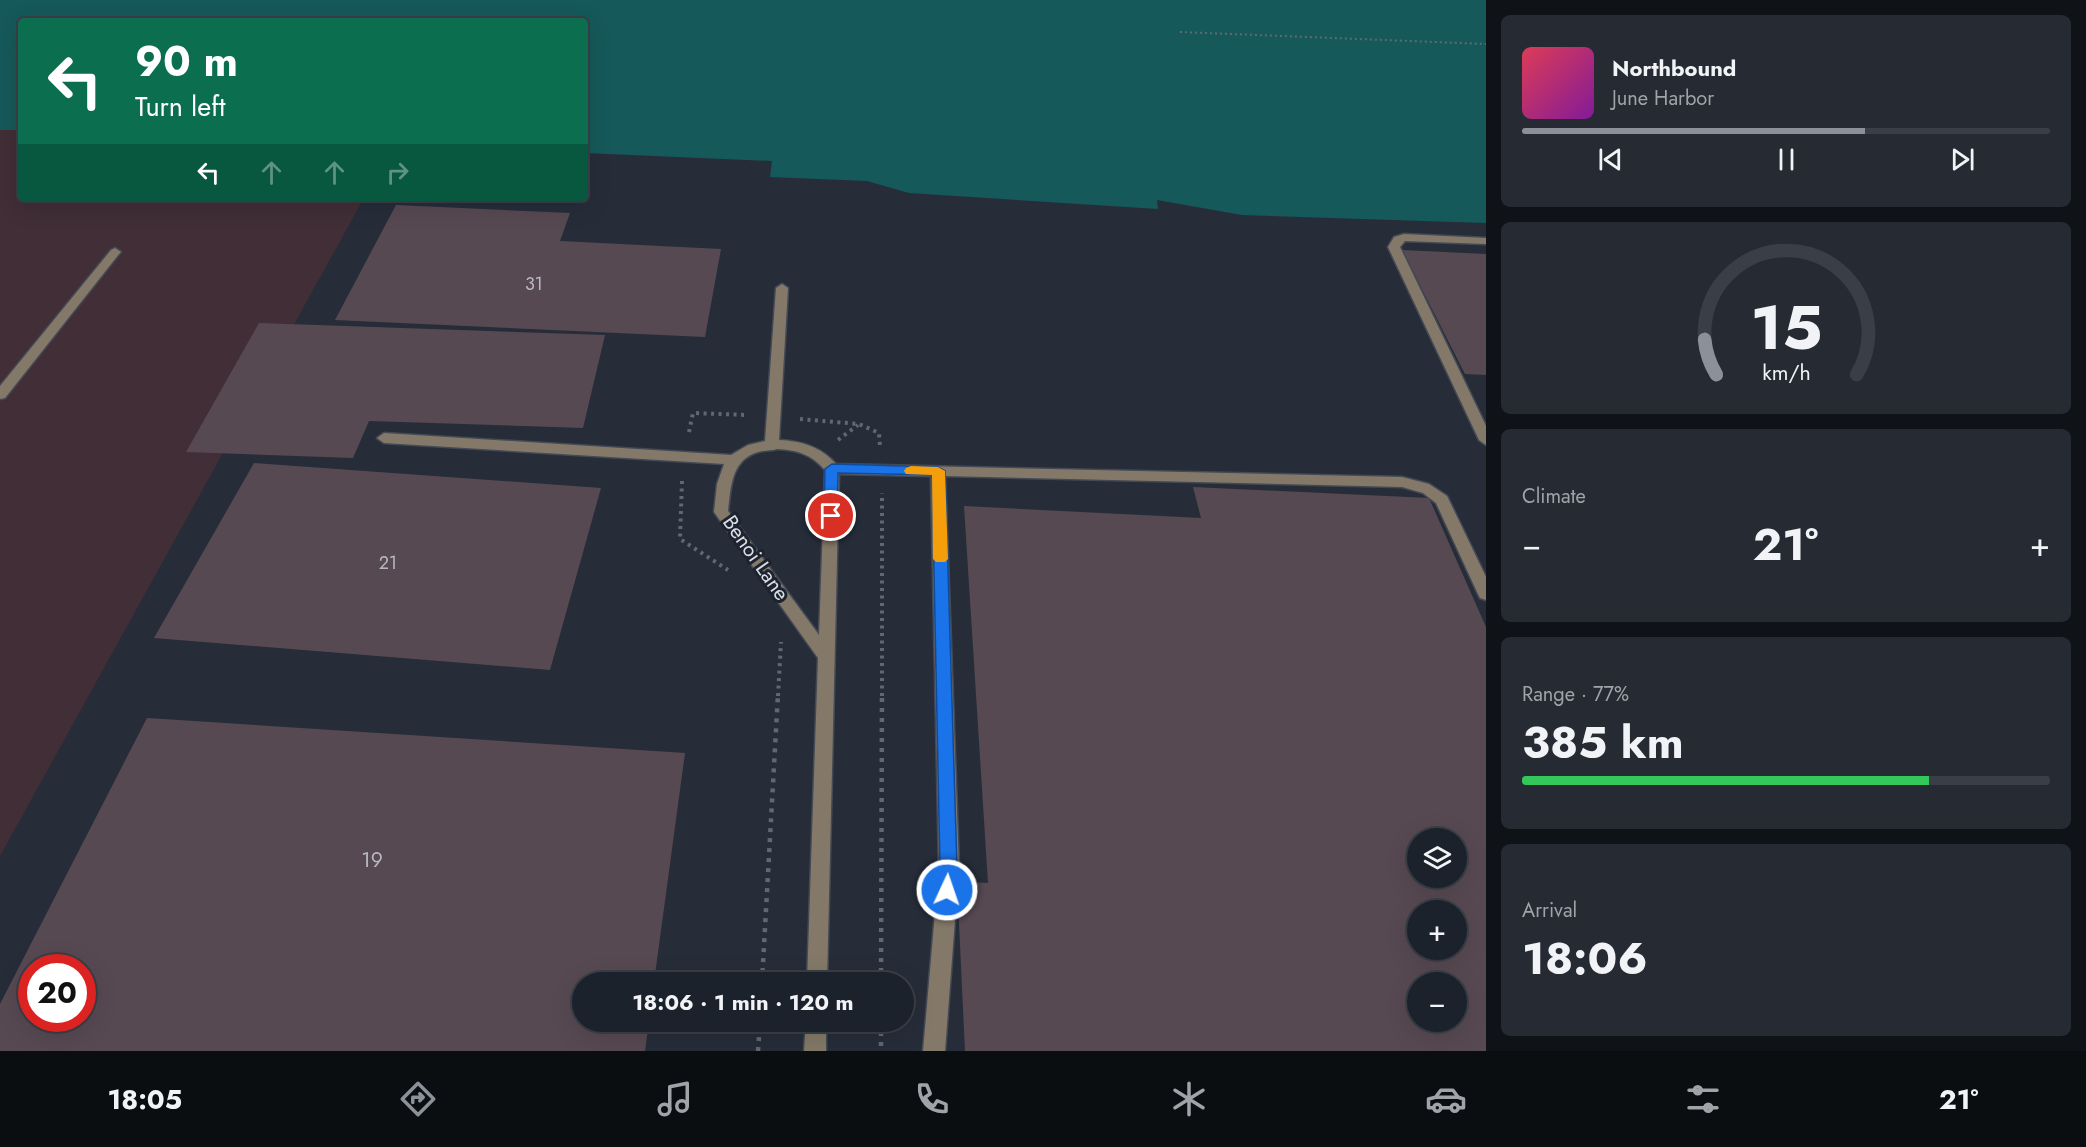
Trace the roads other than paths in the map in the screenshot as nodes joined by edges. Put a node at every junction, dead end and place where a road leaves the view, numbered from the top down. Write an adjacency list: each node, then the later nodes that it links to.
1 (1486, 241): 5 (street)
2 (115, 252): 4 (street)
3 (782, 288): 9 (street)
4 (0, 395)
5 (1471, 408): 6 (street); 8 (street)
6 (1486, 409)
7 (384, 438): 10 (street)
8 (1486, 440)
9 (772, 446): 10 (street); 11 (street)
10 (733, 460): 14 (street, Benoi Lane)
11 (832, 469): 12 (street); 14 (street)
12 (938, 471): 13 (street); 18 (street)
13 (1486, 594)
14 (827, 658): 15 (street)
15 (817, 972)
16 (816, 1032): 17 (street)
17 (815, 1051)
18 (934, 1051)

